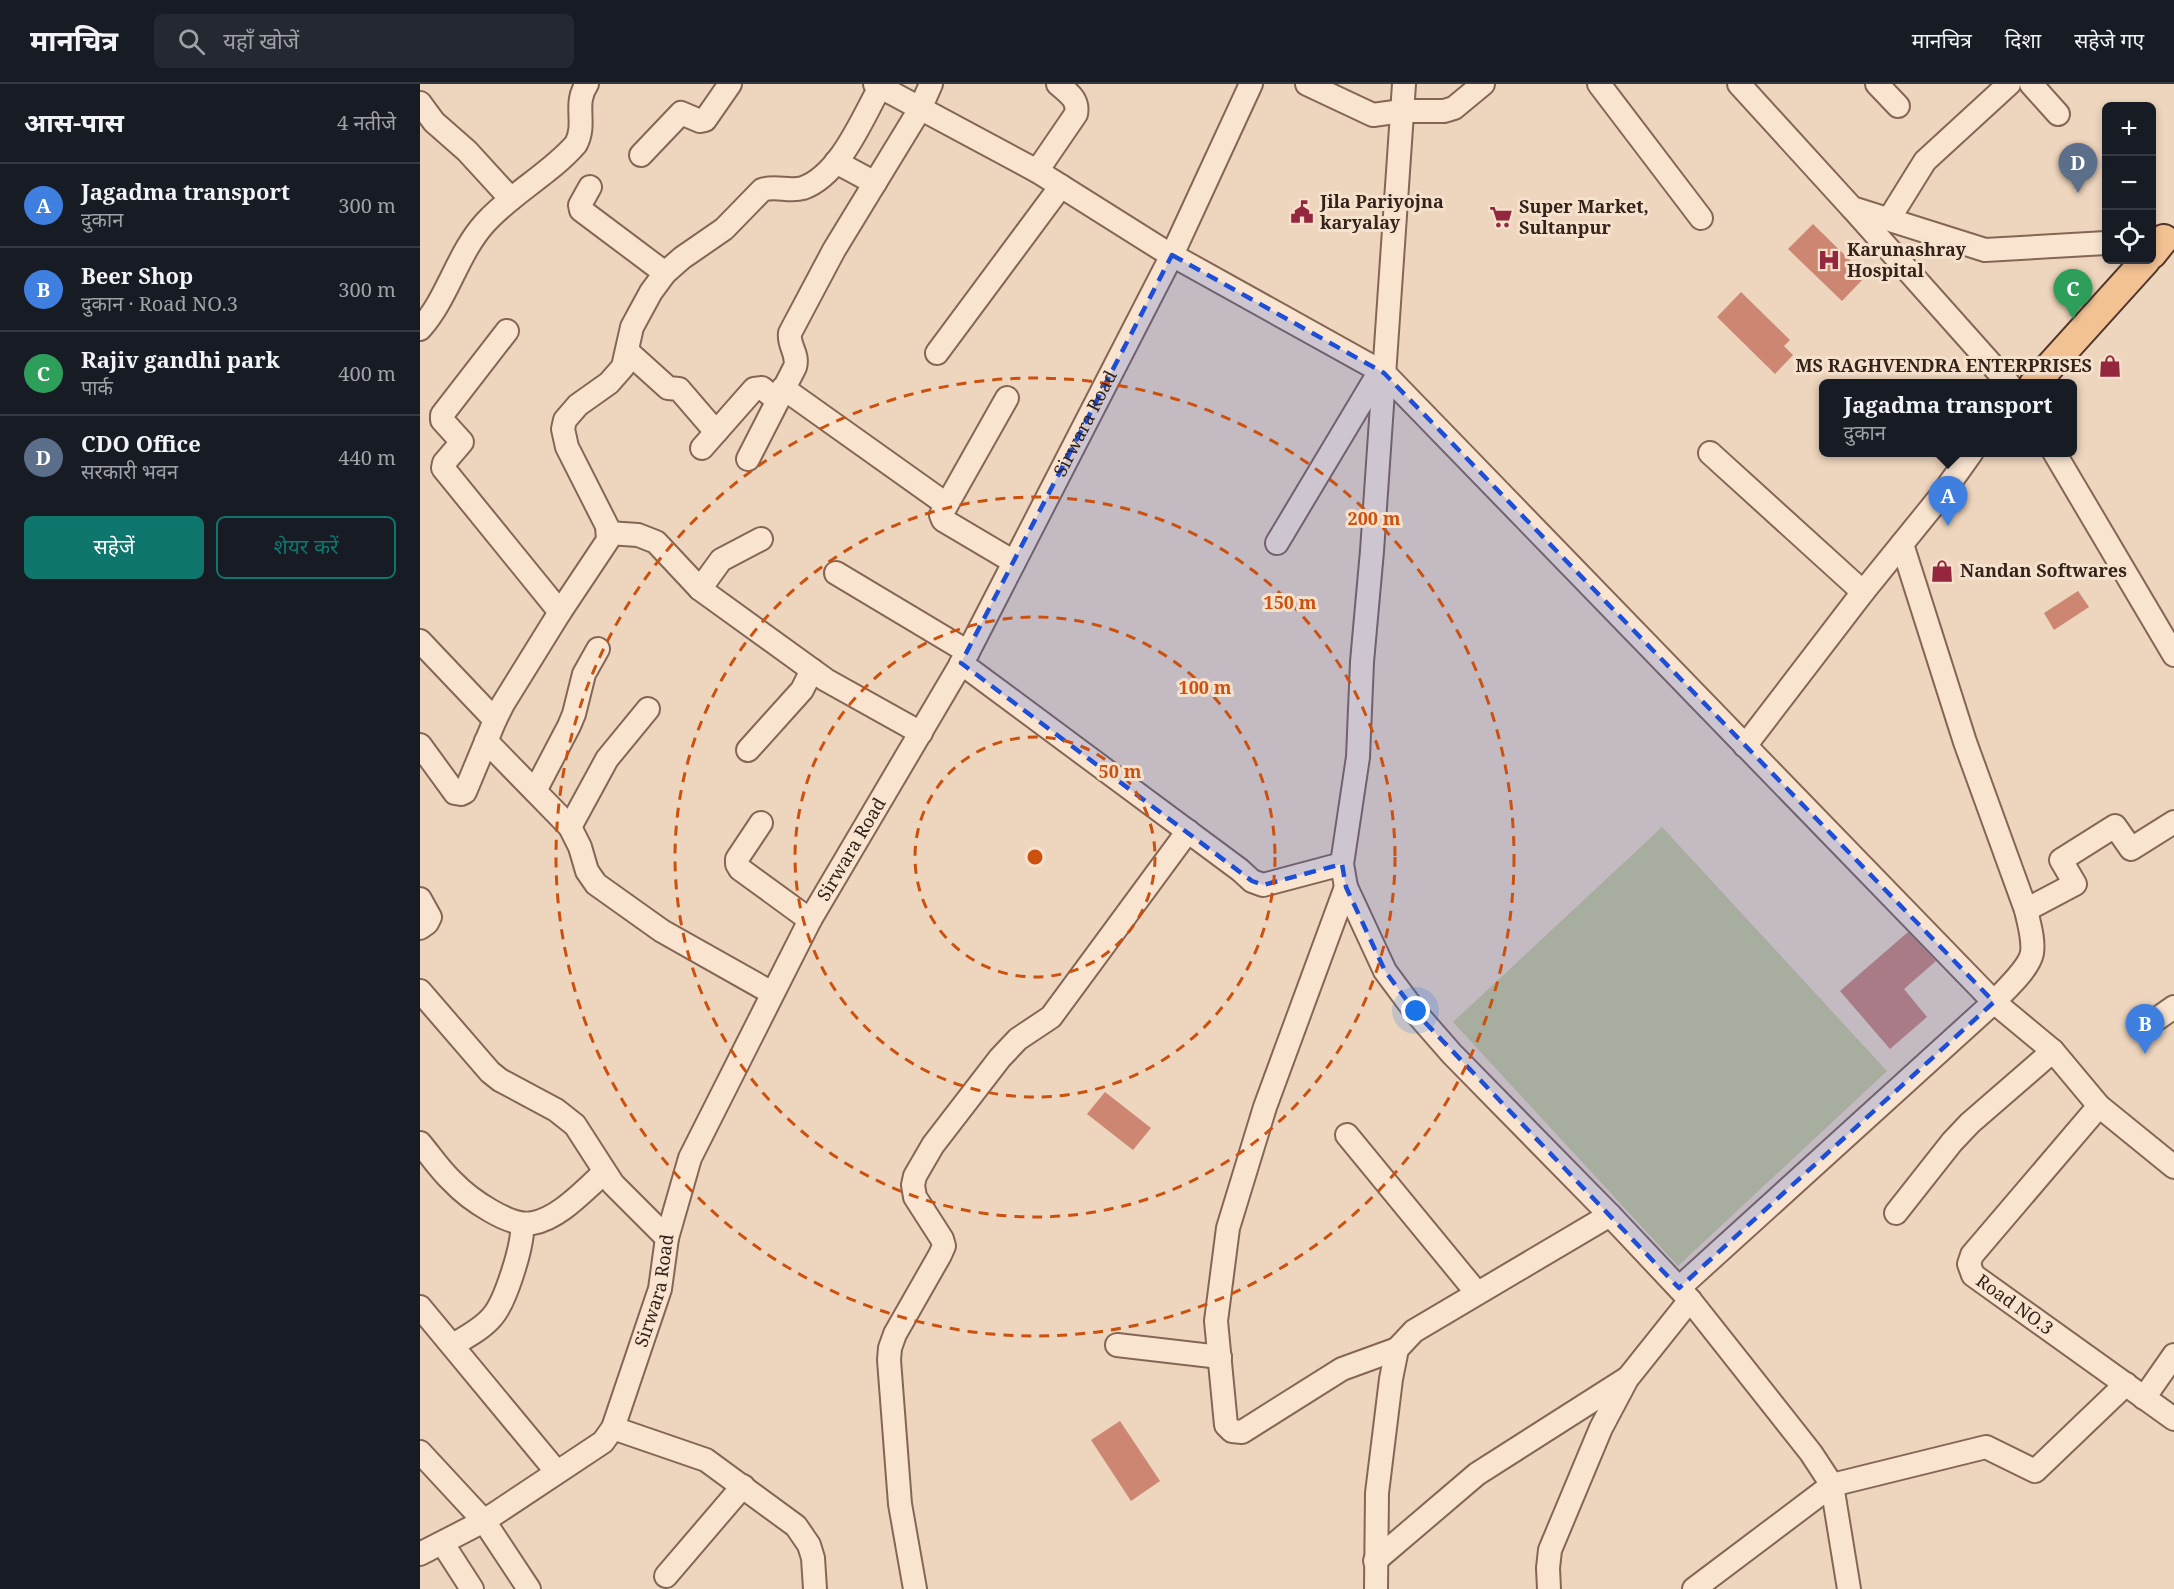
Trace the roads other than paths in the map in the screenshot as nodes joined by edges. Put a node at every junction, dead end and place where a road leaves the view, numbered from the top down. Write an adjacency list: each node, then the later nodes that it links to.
1 (587, 84): 27 (street)
2 (730, 84): 21 (street)
3 (920, 84): 18 (street)
4 (931, 84): 18 (street)
5 (1058, 84): 23 (street)
6 (1251, 84): 33 (street, Sirwara Road)
7 (1307, 84): 19 (street)
8 (1404, 84): 19 (street)
9 (1483, 84): 19 (street)
10 (1599, 84): 29 (street)
11 (1739, 84): 28 (street)
12 (1877, 84): 17 (street)
13 (2009, 84): 30 (street)
14 (2031, 84): 20 (street)
15 (877, 85): 18 (street); 22 (street)
16 (420, 103): 27 (street)
17 (1898, 106)
18 (920, 109): 23 (street); 24 (street)
19 (1402, 111): 40 (street)
20 (2058, 114)
21 (641, 155)
22 (836, 162): 24 (street); 34 (street)
23 (1037, 171): 25 (street)
24 (875, 183): 43 (street)
25 (1061, 186): 33 (street); 39 (street)
26 (590, 187): 34 (street)
27 (511, 199): 35 (street)
28 (1852, 208): 30 (street); 41 (street)
29 (1701, 218)
30 (1889, 219): 31 (street)
31 (2102, 243)
32 (2157, 246): 42 (main road)
33 (1172, 255): 40 (street); 54 (street, Sirwara Road)
34 (665, 273): 38 (street)
35 (429, 294): 36 (street)
36 (420, 328)
37 (507, 331): 58 (street)
38 (627, 351): 43 (street); 50 (street)
39 (937, 353)
40 (1382, 372): 52 (street); 69 (street); 76 (street)
41 (2004, 379)
42 (2038, 379)
43 (780, 394): 48 (street); 49 (street)
44 (1006, 398): 49 (street)
45 (1710, 453): 57 (street)
46 (1969, 457): 53 (street)
47 (2056, 457): 61 (street)
48 (748, 459)
49 (946, 504): 54 (street)
50 (608, 533): 56 (street); 58 (street)
51 (761, 539): 56 (street)
52 (1277, 543)
53 (1902, 544): 57 (street); 79 (street)
54 (1014, 562): 62 (street, Sirwara Road)
55 (836, 573): 62 (street)
56 (700, 590): 63 (street)
57 (1863, 592): 69 (street)
58 (560, 612): 65 (street)
59 (420, 641): 65 (street)
60 (598, 649): 71 (street)
61 (2174, 655)
62 (964, 658): 66 (street, Sirwara Road); 75 (street)
63 (812, 670): 66 (street); 70 (street)
64 (648, 709): 74 (street)
65 (495, 720): 67 (street)
66 (921, 733): 80 (street, Sirwara Road)
67 (486, 741): 68 (street); 71 (street)
68 (420, 745)
69 (1745, 746): 84 (street)
70 (747, 750)
71 (536, 791): 74 (street)
72 (2174, 822): 79 (street)
73 (761, 823): 80 (street)
74 (570, 827): 83 (street)
75 (1188, 831): 76 (street); 121 (street)
76 (1342, 864): 77 (street)
77 (1346, 887): 94 (street); 104 (street)
78 (420, 899): 81 (street)
79 (2026, 910): 84 (street)
80 (810, 920): 83 (street, Sirwara Road)
81 (420, 928)
82 (420, 991): 92 (street)
83 (772, 993): 96 (street, Sirwara Road)
84 (1994, 1002): 87 (street); 98 (street)
85 (2174, 1007): 86 (street)
86 (2154, 1021)
87 (2053, 1051): 88 (street); 93 (street)
88 (2099, 1106): 91 (street); 106 (street, Road NO.3)
89 (1347, 1135): 97 (street)
90 (420, 1143): 95 (street)
91 (2174, 1167)
92 (604, 1173): 95 (street); 96 (street)
93 (1896, 1213)
94 (1610, 1215): 97 (street); 98 (street)
95 (522, 1224): 100 (street)
96 (667, 1238): 108 (street, Sirwara Road)
97 (1477, 1293): 102 (street)
98 (1684, 1294): 105 (street); 112 (street)
99 (420, 1307): 100 (street)
100 (453, 1345): 110 (street)
101 (1117, 1345): 104 (street)
102 (1397, 1349): 104 (street); 116 (street)
103 (2174, 1355): 106 (street)
104 (1220, 1357)
105 (1627, 1379): 116 (street); 123 (street)
106 (2135, 1391): 107 (street, Road NO.3); 112 (street)
107 (2174, 1419)
108 (613, 1428): 110 (street, Sirwara Road); 111 (street)
109 (420, 1452): 113 (street)
110 (556, 1472): 113 (street, Sirwara Road)
111 (742, 1485): 117 (street); 120 (street)
112 (1832, 1485): 124 (street); 125 (street)
113 (484, 1521): 114 (street, Sirwara Road); 119 (street)
114 (443, 1544): 115 (street, Sirwara Road); 118 (street)
115 (420, 1554)
116 (1375, 1561): 122 (street)
117 (666, 1576)
118 (472, 1589)
119 (529, 1589)
120 (815, 1589)
121 (915, 1589)
122 (1376, 1589)
123 (1549, 1589)
124 (1694, 1589)
125 (1849, 1589)

